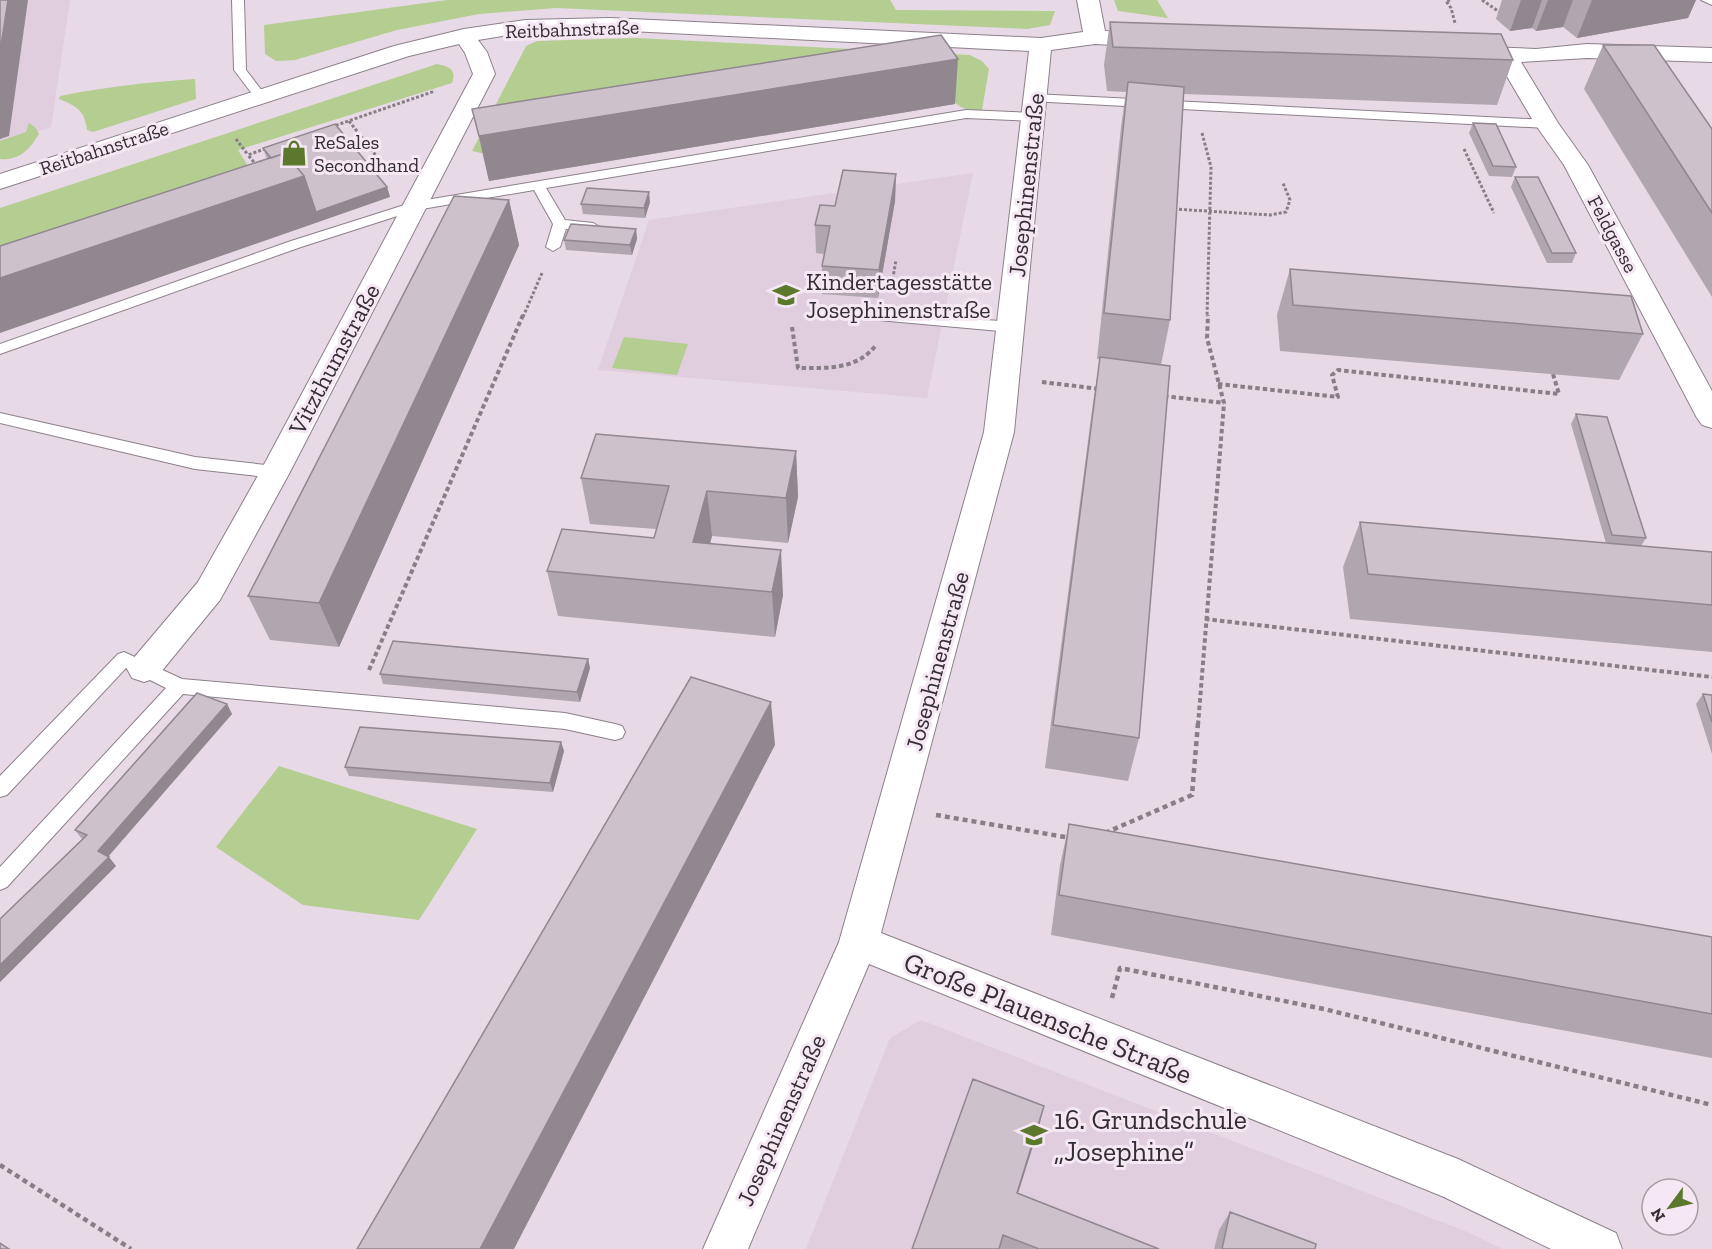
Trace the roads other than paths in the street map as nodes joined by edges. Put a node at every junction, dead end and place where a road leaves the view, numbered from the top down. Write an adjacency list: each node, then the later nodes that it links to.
1 (238, 0): 14 (lane)
2 (1088, 0): 6 (street)
3 (1707, 0): 4 (lane)
4 (1712, 2)
5 (464, 36): 8 (street, Reitbahnstraße); 14 (street, Reitbahnstraße); 19 (street, Vitzthumstraße)
6 (1095, 37): 7 (street, Reitbahnstraße); 8 (street, Reitbahnstraße)
7 (1178, 41)
8 (1041, 45): 15 (street, Josephinenstraße)
9 (1440, 52): 10 (street)
10 (1506, 55): 12 (street); 16 (street, Feldgasse)
11 (1712, 55): 12 (street)
12 (1536, 56): 13 (street)
13 (1712, 71)
14 (260, 96): 17 (street, Reitbahnstraße)
15 (1034, 107): 16 (lane); 18 (lane); 24 (street, Josephinenstraße)
16 (1547, 124): 26 (street, Feldgasse)
17 (0, 182)
18 (538, 185): 19 (lane); 20 (lane)
19 (414, 206): 25 (lane); 28 (street, Vitzthumstraße)
20 (560, 224): 21 (lane); 22 (lane)
21 (607, 228)
22 (553, 248)
23 (817, 311): 24 (lane)
24 (1011, 327): 34 (street, Josephinenstraße)
25 (0, 349)
26 (1711, 415)
27 (0, 418): 28 (lane)
28 (275, 472): 29 (street, Vitzthumstraße)
29 (144, 669): 30 (lane); 32 (lane)
30 (179, 686): 31 (lane); 33 (lane)
31 (615, 732)
32 (0, 789)
33 (0, 881)
34 (859, 942): 35 (street, Josephinenstraße); 36 (street, Große Plauensche Straße)
35 (725, 1249)
36 (1600, 1249)

